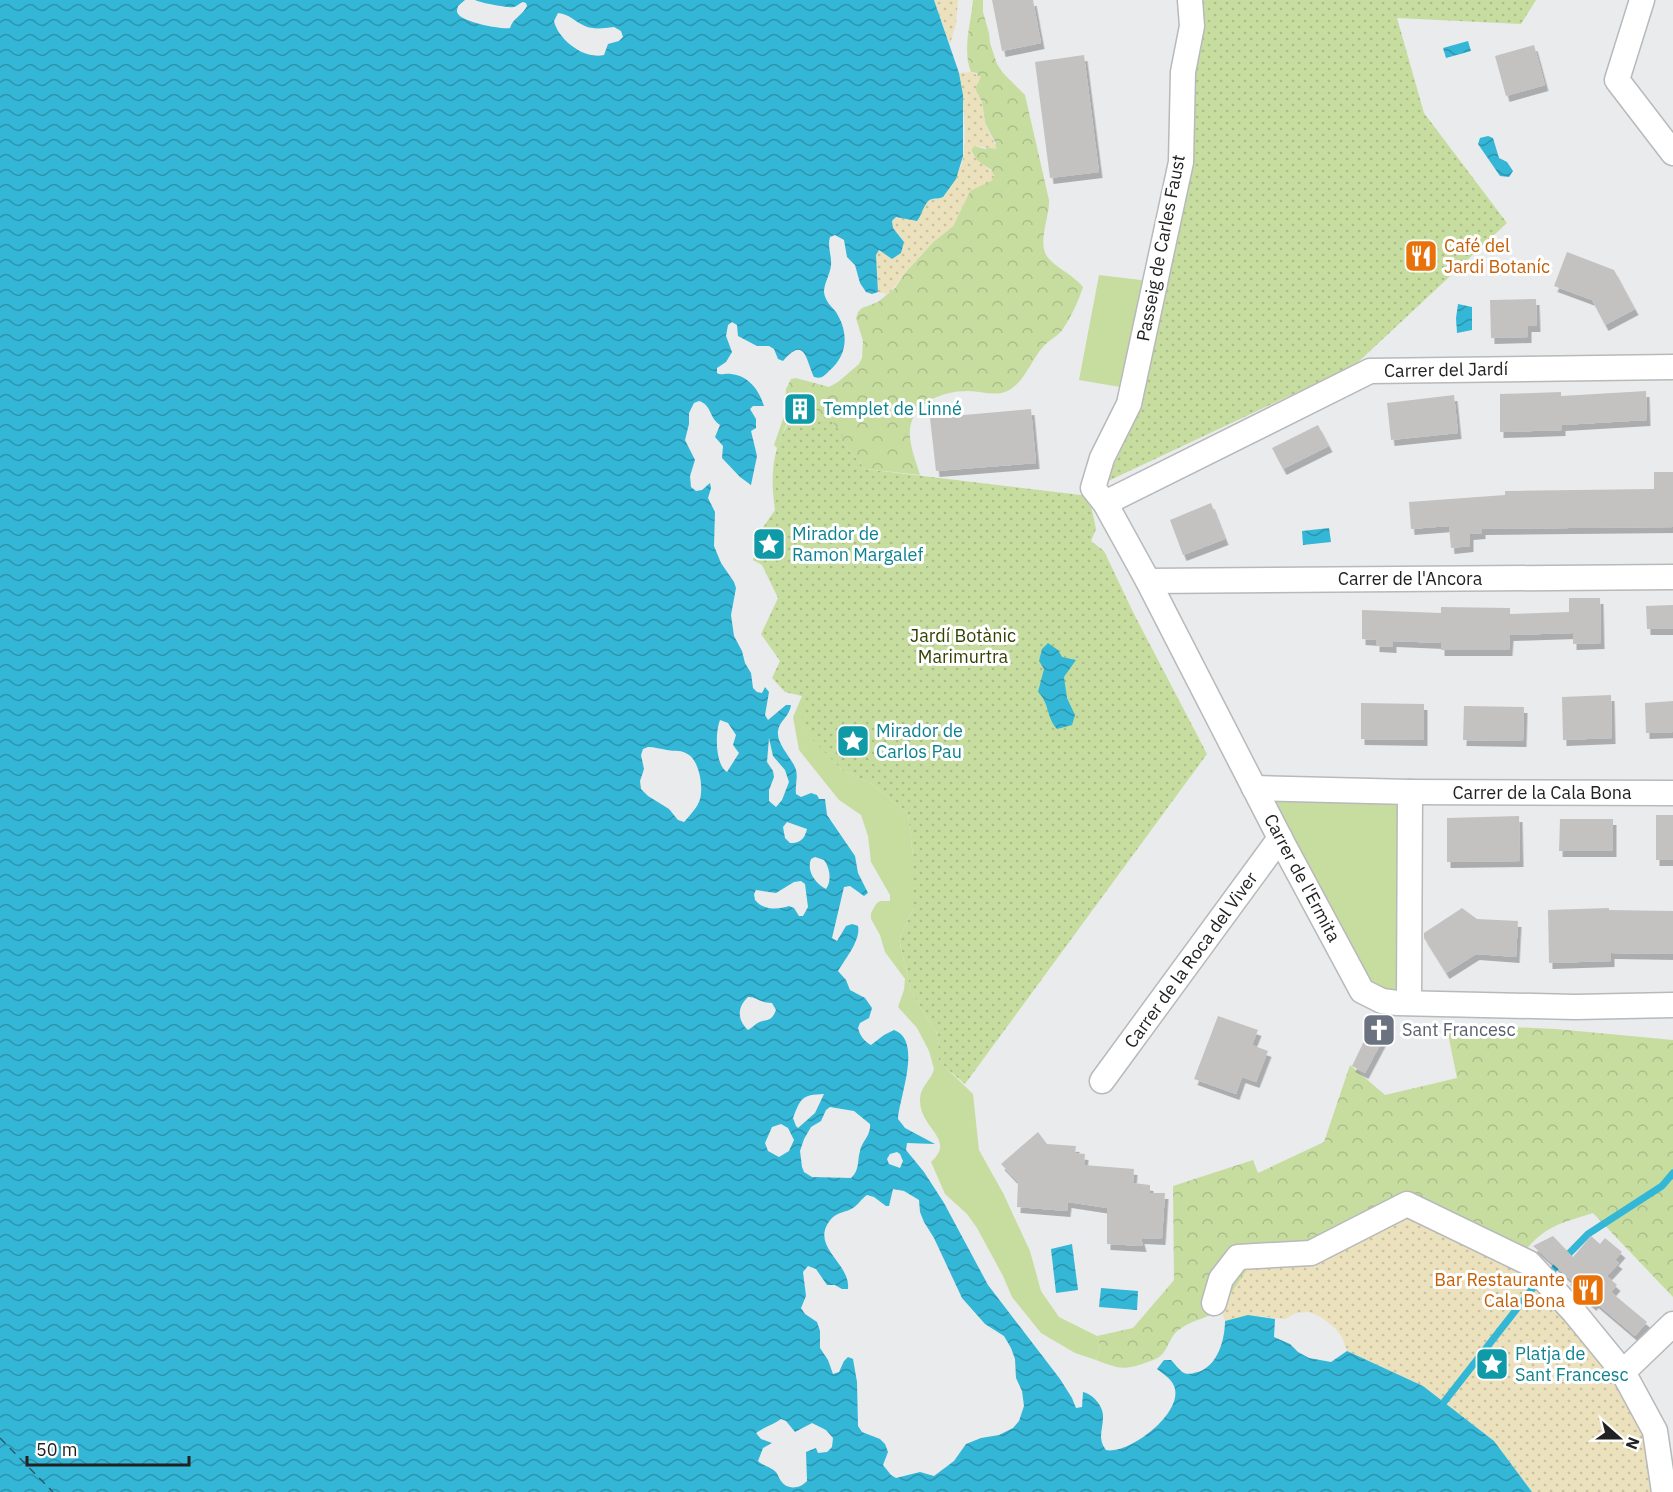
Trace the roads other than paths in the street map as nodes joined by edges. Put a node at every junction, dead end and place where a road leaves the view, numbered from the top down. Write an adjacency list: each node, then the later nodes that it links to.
1 (1190, 0): 5 (street, Passeig de Carles Faust)
2 (1642, 0): 3 (street)
3 (1673, 153)
4 (1673, 368): 5 (street, Carrer del Jardí)
5 (1099, 496): 7 (street, Carrer de l'Ermita)
6 (1673, 577): 7 (street, Carrer de l'Ancora)
7 (1148, 581): 8 (street, Carrer de l'Ermita)
8 (1254, 788): 9 (street, Carrer de la Cala Bona); 11 (street, Carrer de l'Ermita)
9 (1410, 792): 10 (street, Carrer de la Cala Bona); 12 (street)
10 (1673, 793)
11 (1280, 838): 12 (street, Carrer de l'Ermita); 14 (street, Carrer de la Roca del Viver)
12 (1409, 1003): 13 (street, Carrer de l'Ermita)
13 (1673, 1005)
14 (1102, 1081)
15 (1214, 1303): 17 (street)
16 (1673, 1324): 17 (street)
17 (1623, 1372): 18 (street)
18 (1664, 1492)

